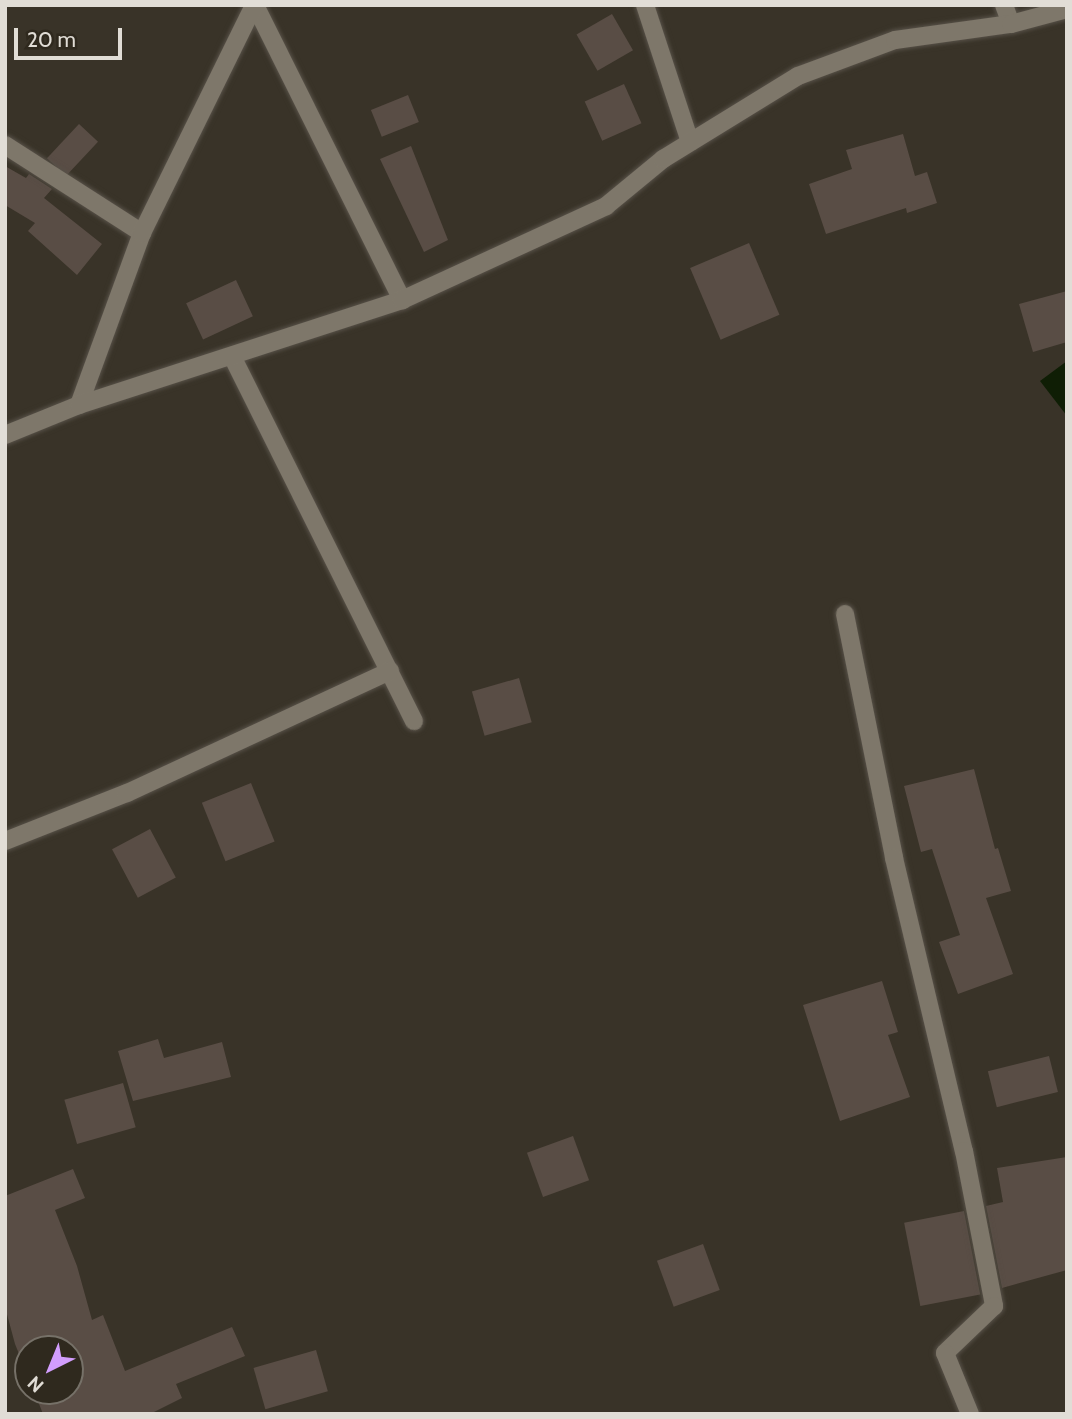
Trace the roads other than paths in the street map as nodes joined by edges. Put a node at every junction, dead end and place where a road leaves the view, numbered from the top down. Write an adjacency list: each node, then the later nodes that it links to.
1 (255, 5): 8 (street); 9 (street)
2 (645, 5): 6 (street)
3 (1004, 5): 5 (street)
4 (1067, 9): 5 (street)
5 (1011, 24): 6 (street)
6 (690, 142): 9 (street)
7 (5, 145): 8 (street)
8 (142, 233): 11 (street)
9 (402, 300): 10 (street)
10 (232, 356): 11 (street); 14 (street)
11 (79, 405): 12 (street)
12 (5, 435)
13 (845, 614): 17 (street)
14 (390, 671): 15 (street); 16 (street)
15 (414, 721)
16 (5, 841)
17 (970, 1414)

